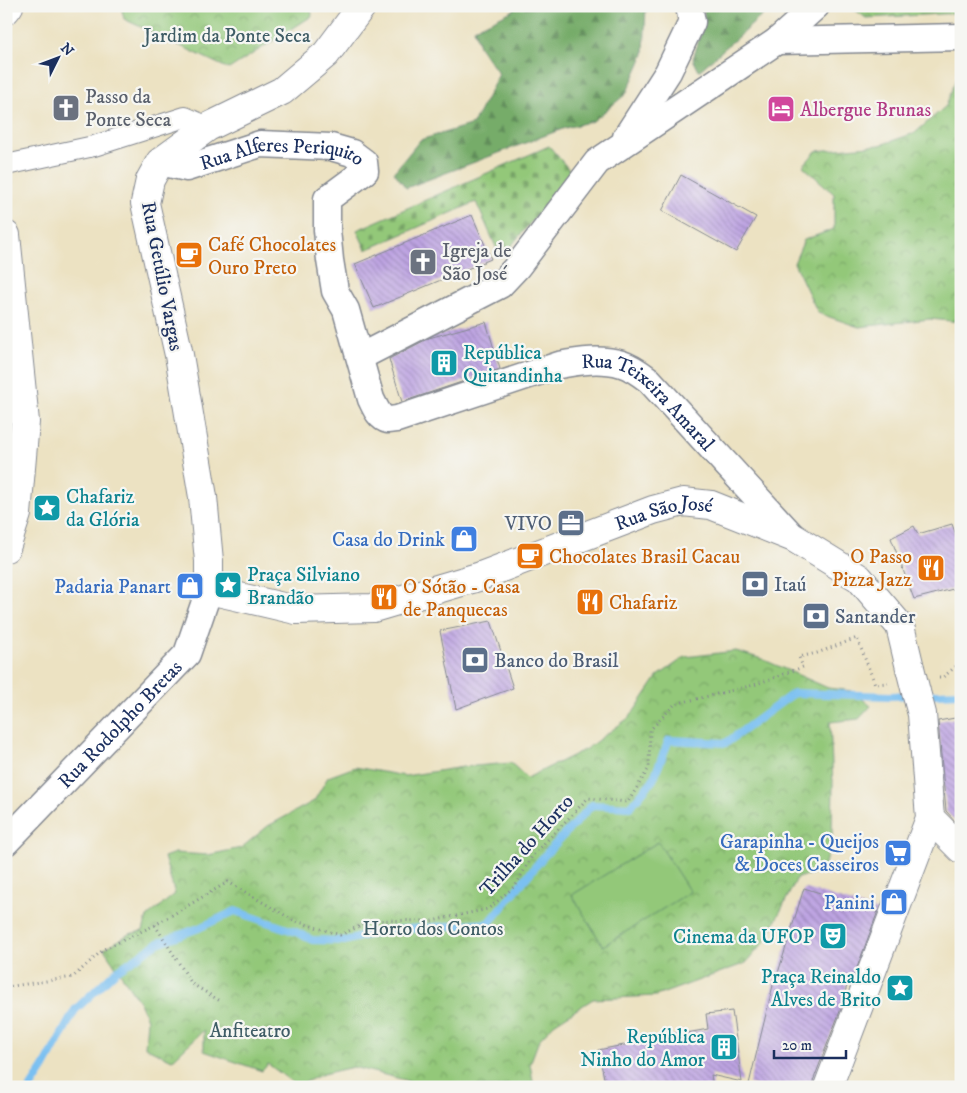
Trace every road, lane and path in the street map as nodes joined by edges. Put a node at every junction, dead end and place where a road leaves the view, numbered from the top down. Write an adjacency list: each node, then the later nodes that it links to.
1 (9, 6): 5 (street)
2 (362, 6): 8 (street, Rua Getúlio Vargas)
3 (690, 6): 9 (street)
4 (816, 6): 7 (street)
5 (6, 10)
6 (961, 37): 7 (street)
7 (778, 41): 9 (street)
8 (208, 127): 10 (street, Rua Getúlio Vargas); 11 (street)
9 (619, 147): 13 (street)
10 (160, 162): 13 (street, Rua Alferes Periquito); 16 (street, Rua Getúlio Vargas)
11 (6, 165)
12 (6, 237): 15 (street)
13 (360, 357): 14 (street, Rua Teixeira Amaral)
14 (794, 538): 16 (street, Rua São José); 20 (street, Rua São José, bridge)
15 (6, 548)
16 (209, 590): 21 (street, Rua Rodolpho Bretas)
17 (857, 638): 23 (path, Trilha do Horto)
18 (961, 662): 19 (path)
19 (942, 678)
20 (930, 818): 22 (street); 26 (street)
21 (6, 842)
22 (961, 850)
23 (155, 926): 24 (path); 25 (path)
24 (6, 987)
25 (222, 1002)
26 (828, 1087)

